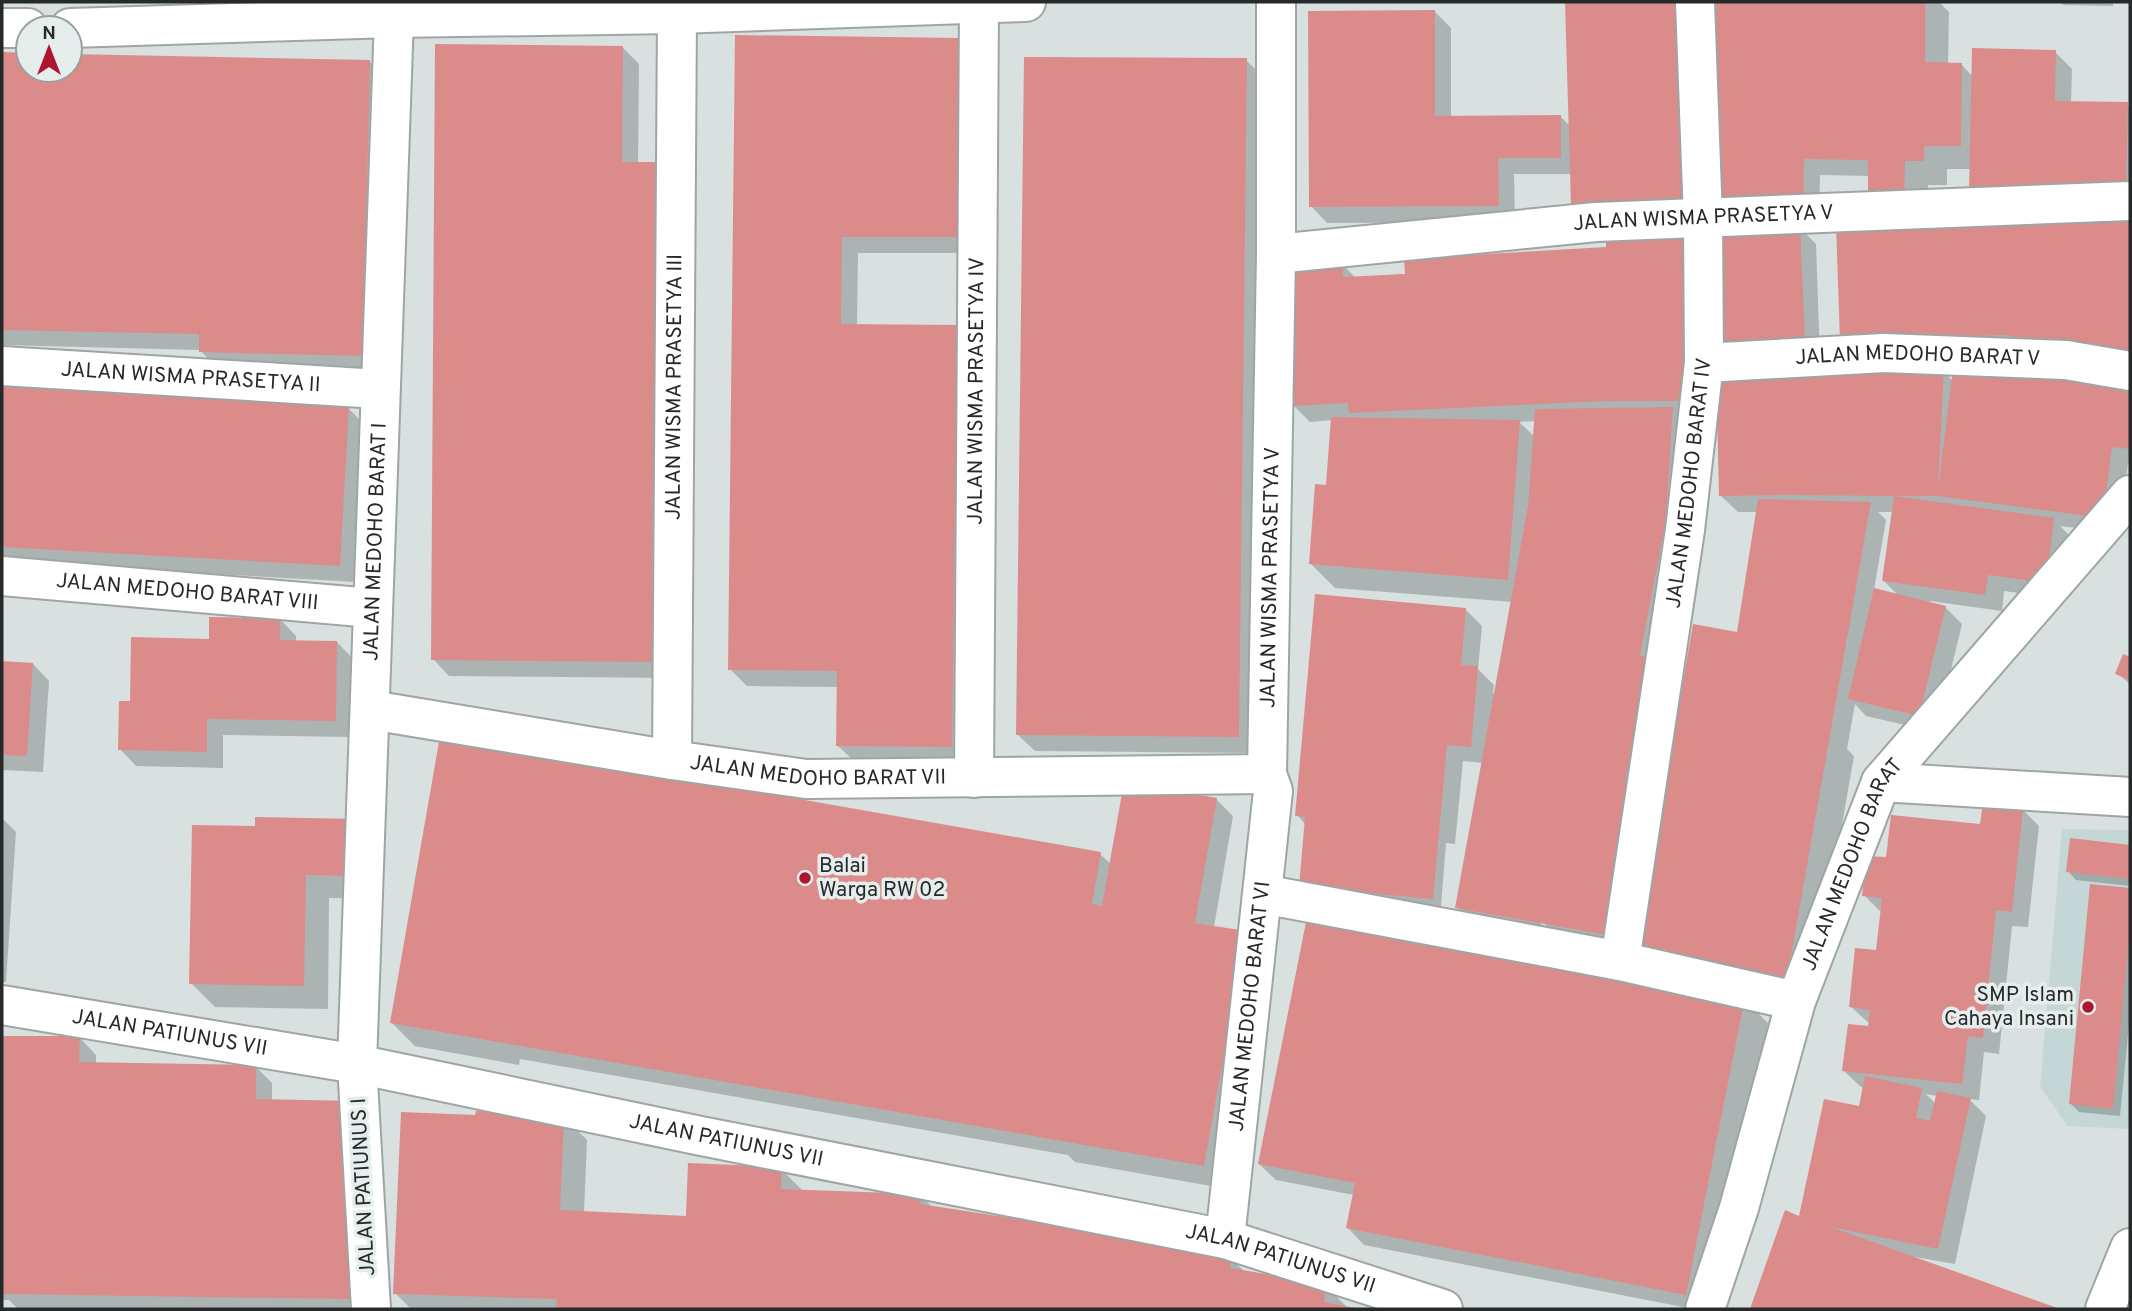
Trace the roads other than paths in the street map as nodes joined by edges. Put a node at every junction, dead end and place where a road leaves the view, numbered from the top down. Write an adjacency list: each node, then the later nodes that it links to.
1 (1026, 2): 4 (street)
2 (1276, 2): 11 (street, JALAN WISMA PRASETYA V)
3 (1695, 2): 10 (street, JALAN MEDOHO BARAT IV)
4 (979, 5): 6 (street); 22 (street, JALAN WISMA PRASETYA IV)
5 (578, 9): 6 (street); 7 (street)
6 (677, 14): 20 (street, JALAN WISMA PRASETYA III)
7 (394, 18): 8 (street); 15 (street, JALAN MEDOHO BARAT I)
8 (84, 28)
9 (2130, 201): 10 (street, JALAN WISMA PRASETYA V)
10 (1703, 219): 11 (street, JALAN WISMA PRASETYA V); 12 (street, JALAN MEDOHO BARAT IV)
11 (1276, 254): 21 (street, JALAN WISMA PRASETYA V)
12 (1704, 363): 14 (street, JALAN MEDOHO BARAT V); 26 (street, JALAN MEDOHO BARAT IV)
13 (2, 366): 15 (street, JALAN WISMA PRASETYA II)
14 (2130, 371)
15 (379, 389): 18 (street, JALAN MEDOHO BARAT I)
16 (2130, 495): 23 (street, JALAN MEDOHO BARAT)
17 (2, 576): 18 (street, JALAN MEDOHO BARAT VIII)
18 (372, 608): 19 (street, JALAN MEDOHO BARAT I)
19 (371, 710): 20 (street, JALAN MEDOHO BARAT VII); 29 (street, JALAN MEDOHO BARAT I)
20 (672, 760): 22 (street, JALAN MEDOHO BARAT VII)
21 (1267, 774): 22 (street, JALAN MEDOHO BARAT VII); 25 (street, JALAN MEDOHO BARAT VI)
22 (974, 778)
23 (1881, 782): 24 (street); 27 (street, JALAN MEDOHO BARAT)
24 (2130, 796)
25 (1263, 894): 26 (street); 30 (street, JALAN MEDOHO BARAT VI)
26 (1620, 961): 27 (street)
27 (1796, 1001): 34 (street, JALAN MEDOHO BARAT)
28 (2, 1005): 29 (street, JALAN PATIUNUS VII)
29 (357, 1064): 30 (street, JALAN PATIUNUS VII); 32 (street, JALAN PATIUNUS I)
30 (1225, 1238): 33 (street, JALAN PATIUNUS VII)
31 (2130, 1248): 35 (street)
32 (371, 1309)
33 (1443, 1309)
34 (1705, 1309)
35 (2105, 1309)

